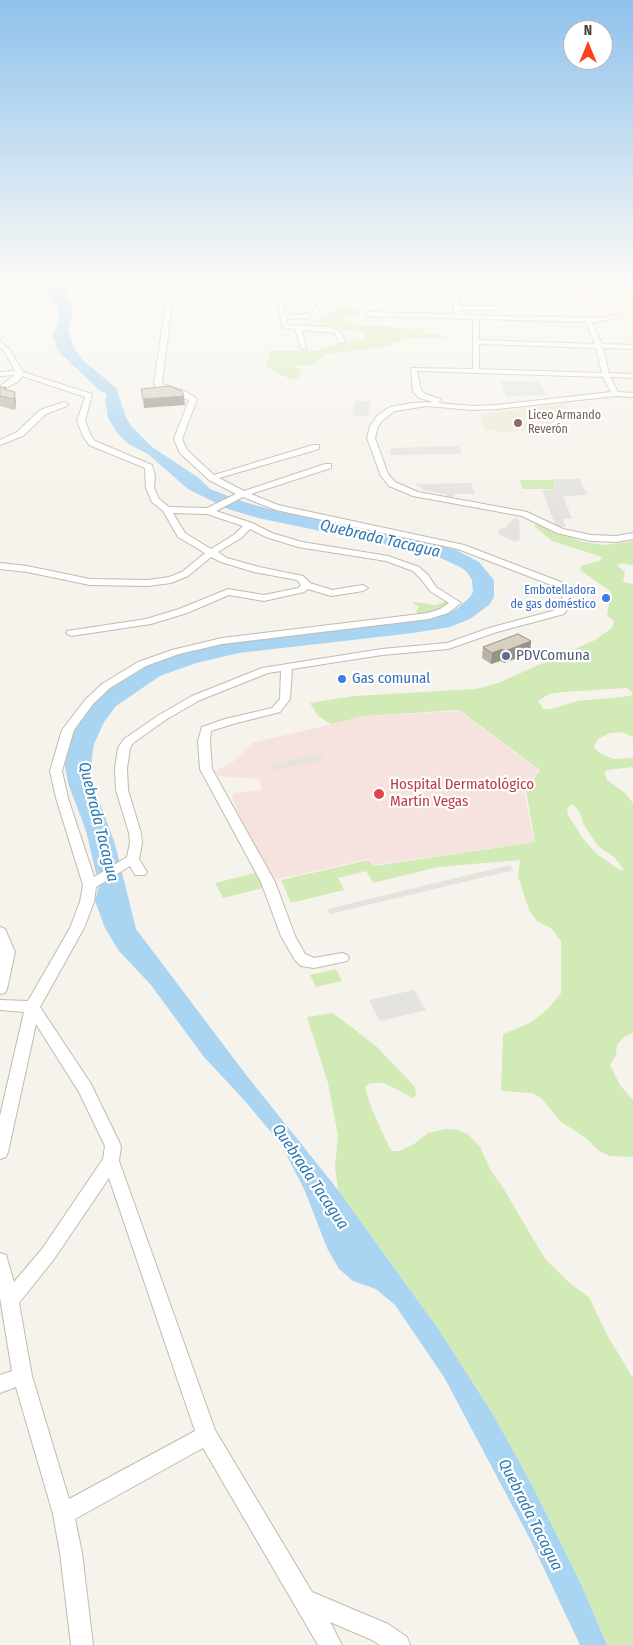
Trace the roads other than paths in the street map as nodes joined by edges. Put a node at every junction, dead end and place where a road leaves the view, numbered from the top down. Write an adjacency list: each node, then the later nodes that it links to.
1 (11, 357): 6 (street)
2 (162, 357): 20 (street)
3 (476, 357): 5 (street)
4 (602, 357): 8 (street)
5 (476, 371): 8 (street); 11 (street)
6 (20, 373): 7 (street); 10 (street); 22 (street)
7 (0, 374)
8 (606, 375): 9 (street); 12 (street)
9 (633, 376)
10 (0, 390)
11 (417, 391): 15 (street); 16 (street)
12 (616, 394): 13 (street); 15 (street)
13 (633, 395)
14 (64, 404): 17 (street)
15 (453, 406): 16 (street)
16 (393, 409): 25 (street)
17 (0, 443)
18 (316, 447): 20 (street)
19 (328, 466): 21 (street)
20 (212, 478): 21 (street)
21 (240, 496): 23 (street); 31 (street)
22 (167, 510): 23 (street); 26 (street)
23 (209, 510): 24 (street)
24 (249, 525): 26 (street); 34 (street)
25 (633, 536)
26 (210, 553): 27 (street); 28 (street)
27 (0, 566)
28 (307, 585): 29 (street); 30 (street)
29 (363, 588)
30 (72, 633)
31 (287, 666): 32 (street); 36 (street)
32 (128, 862): 33 (street); 34 (street)
33 (140, 872)
34 (93, 883): 39 (street)
35 (0, 932): 37 (street)
36 (342, 958)
37 (0, 989)
38 (0, 1004): 39 (street)
39 (32, 1007): 40 (street); 41 (street)
40 (0, 1152)
41 (111, 1161): 43 (street); 46 (street)
42 (0, 1261): 43 (street)
43 (10, 1301): 44 (street)
44 (22, 1376): 45 (street); 47 (street)
45 (0, 1384)
46 (207, 1435): 47 (street); 48 (street)
47 (63, 1514): 49 (street)
48 (304, 1600): 50 (street); 51 (street)
49 (82, 1645)
50 (331, 1645)
51 (400, 1645)

